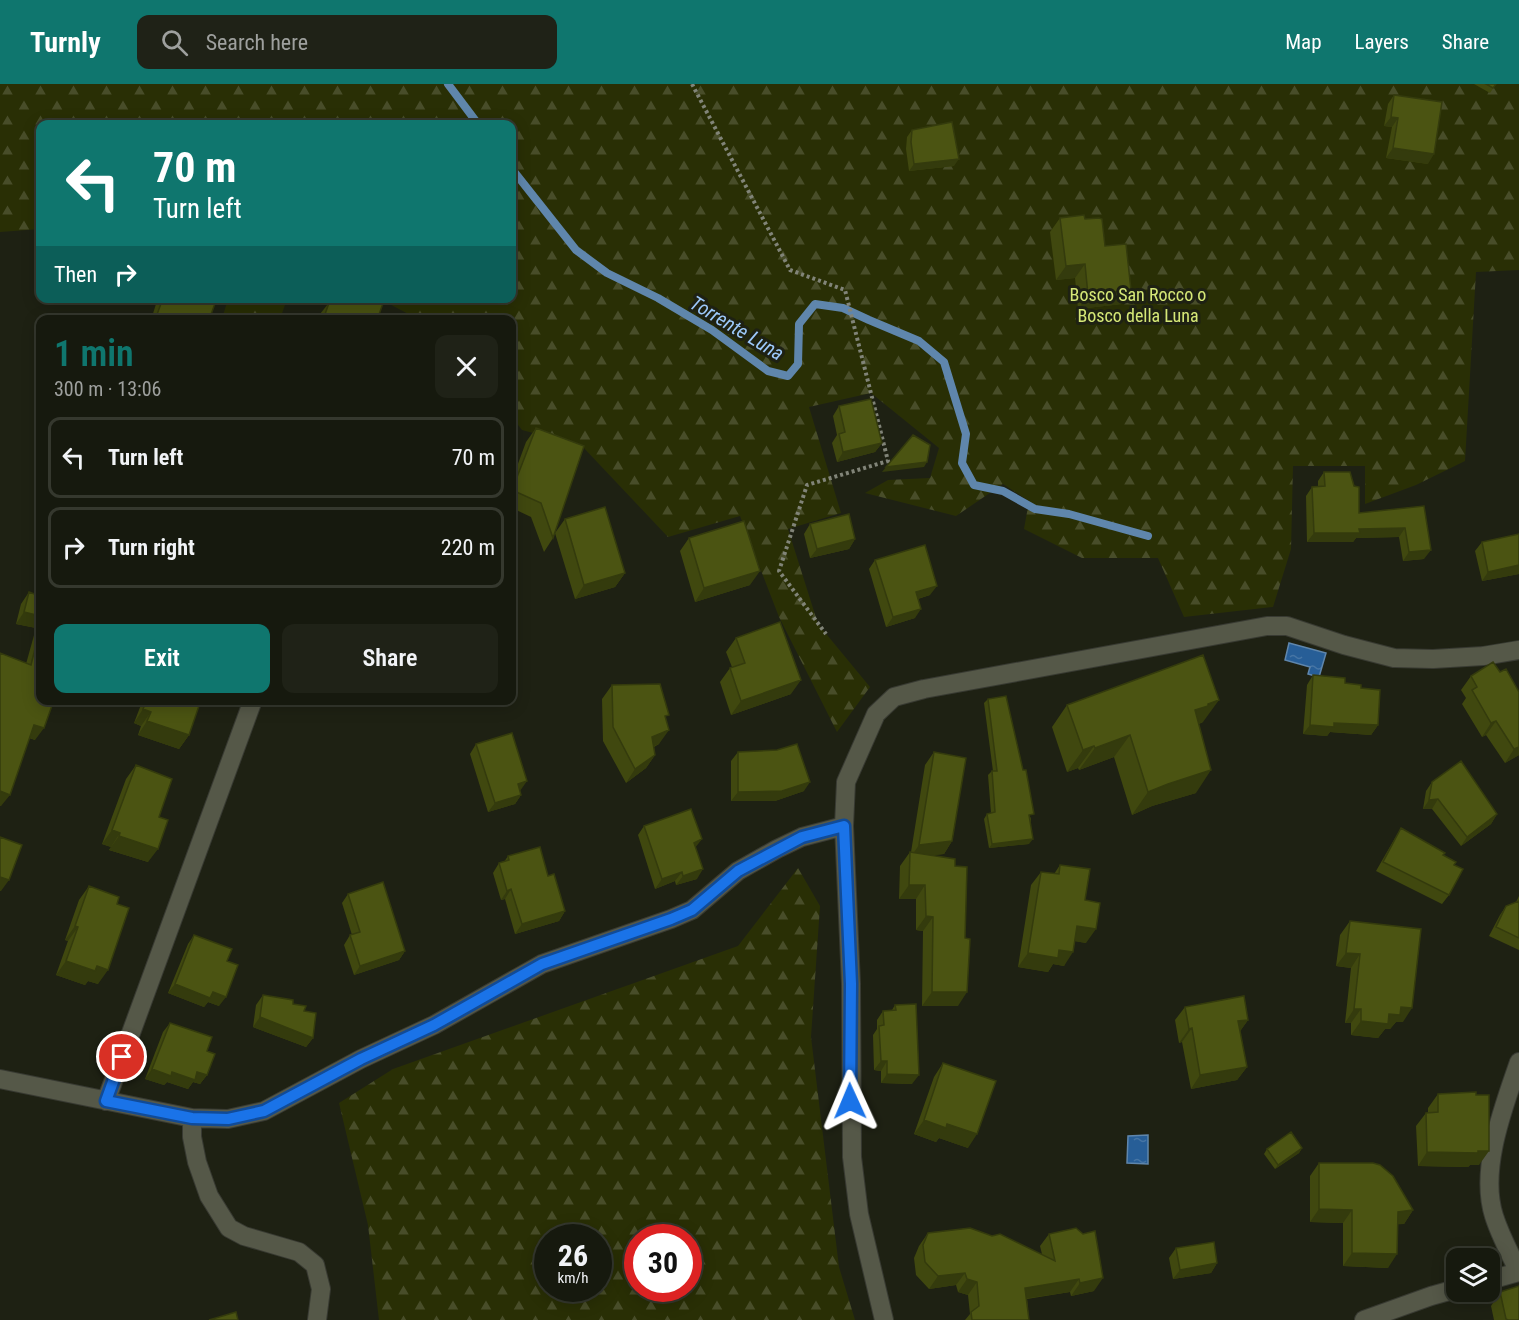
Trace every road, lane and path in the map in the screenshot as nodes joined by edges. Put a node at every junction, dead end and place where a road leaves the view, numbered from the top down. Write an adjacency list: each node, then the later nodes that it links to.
1 (692, 84): 2 (path)
2 (826, 634)
3 (1519, 650): 5 (street)
4 (251, 705): 8 (street)
5 (844, 826): 9 (street); 14 (street)
6 (1519, 1062): 10 (street)
7 (0, 1079): 8 (street)
8 (106, 1101): 9 (street)
9 (192, 1118): 13 (street)
10 (1519, 1272): 11 (street)
11 (1500, 1277)
12 (1446, 1292): 15 (street)
13 (317, 1320)
14 (884, 1320)
15 (1364, 1320)

